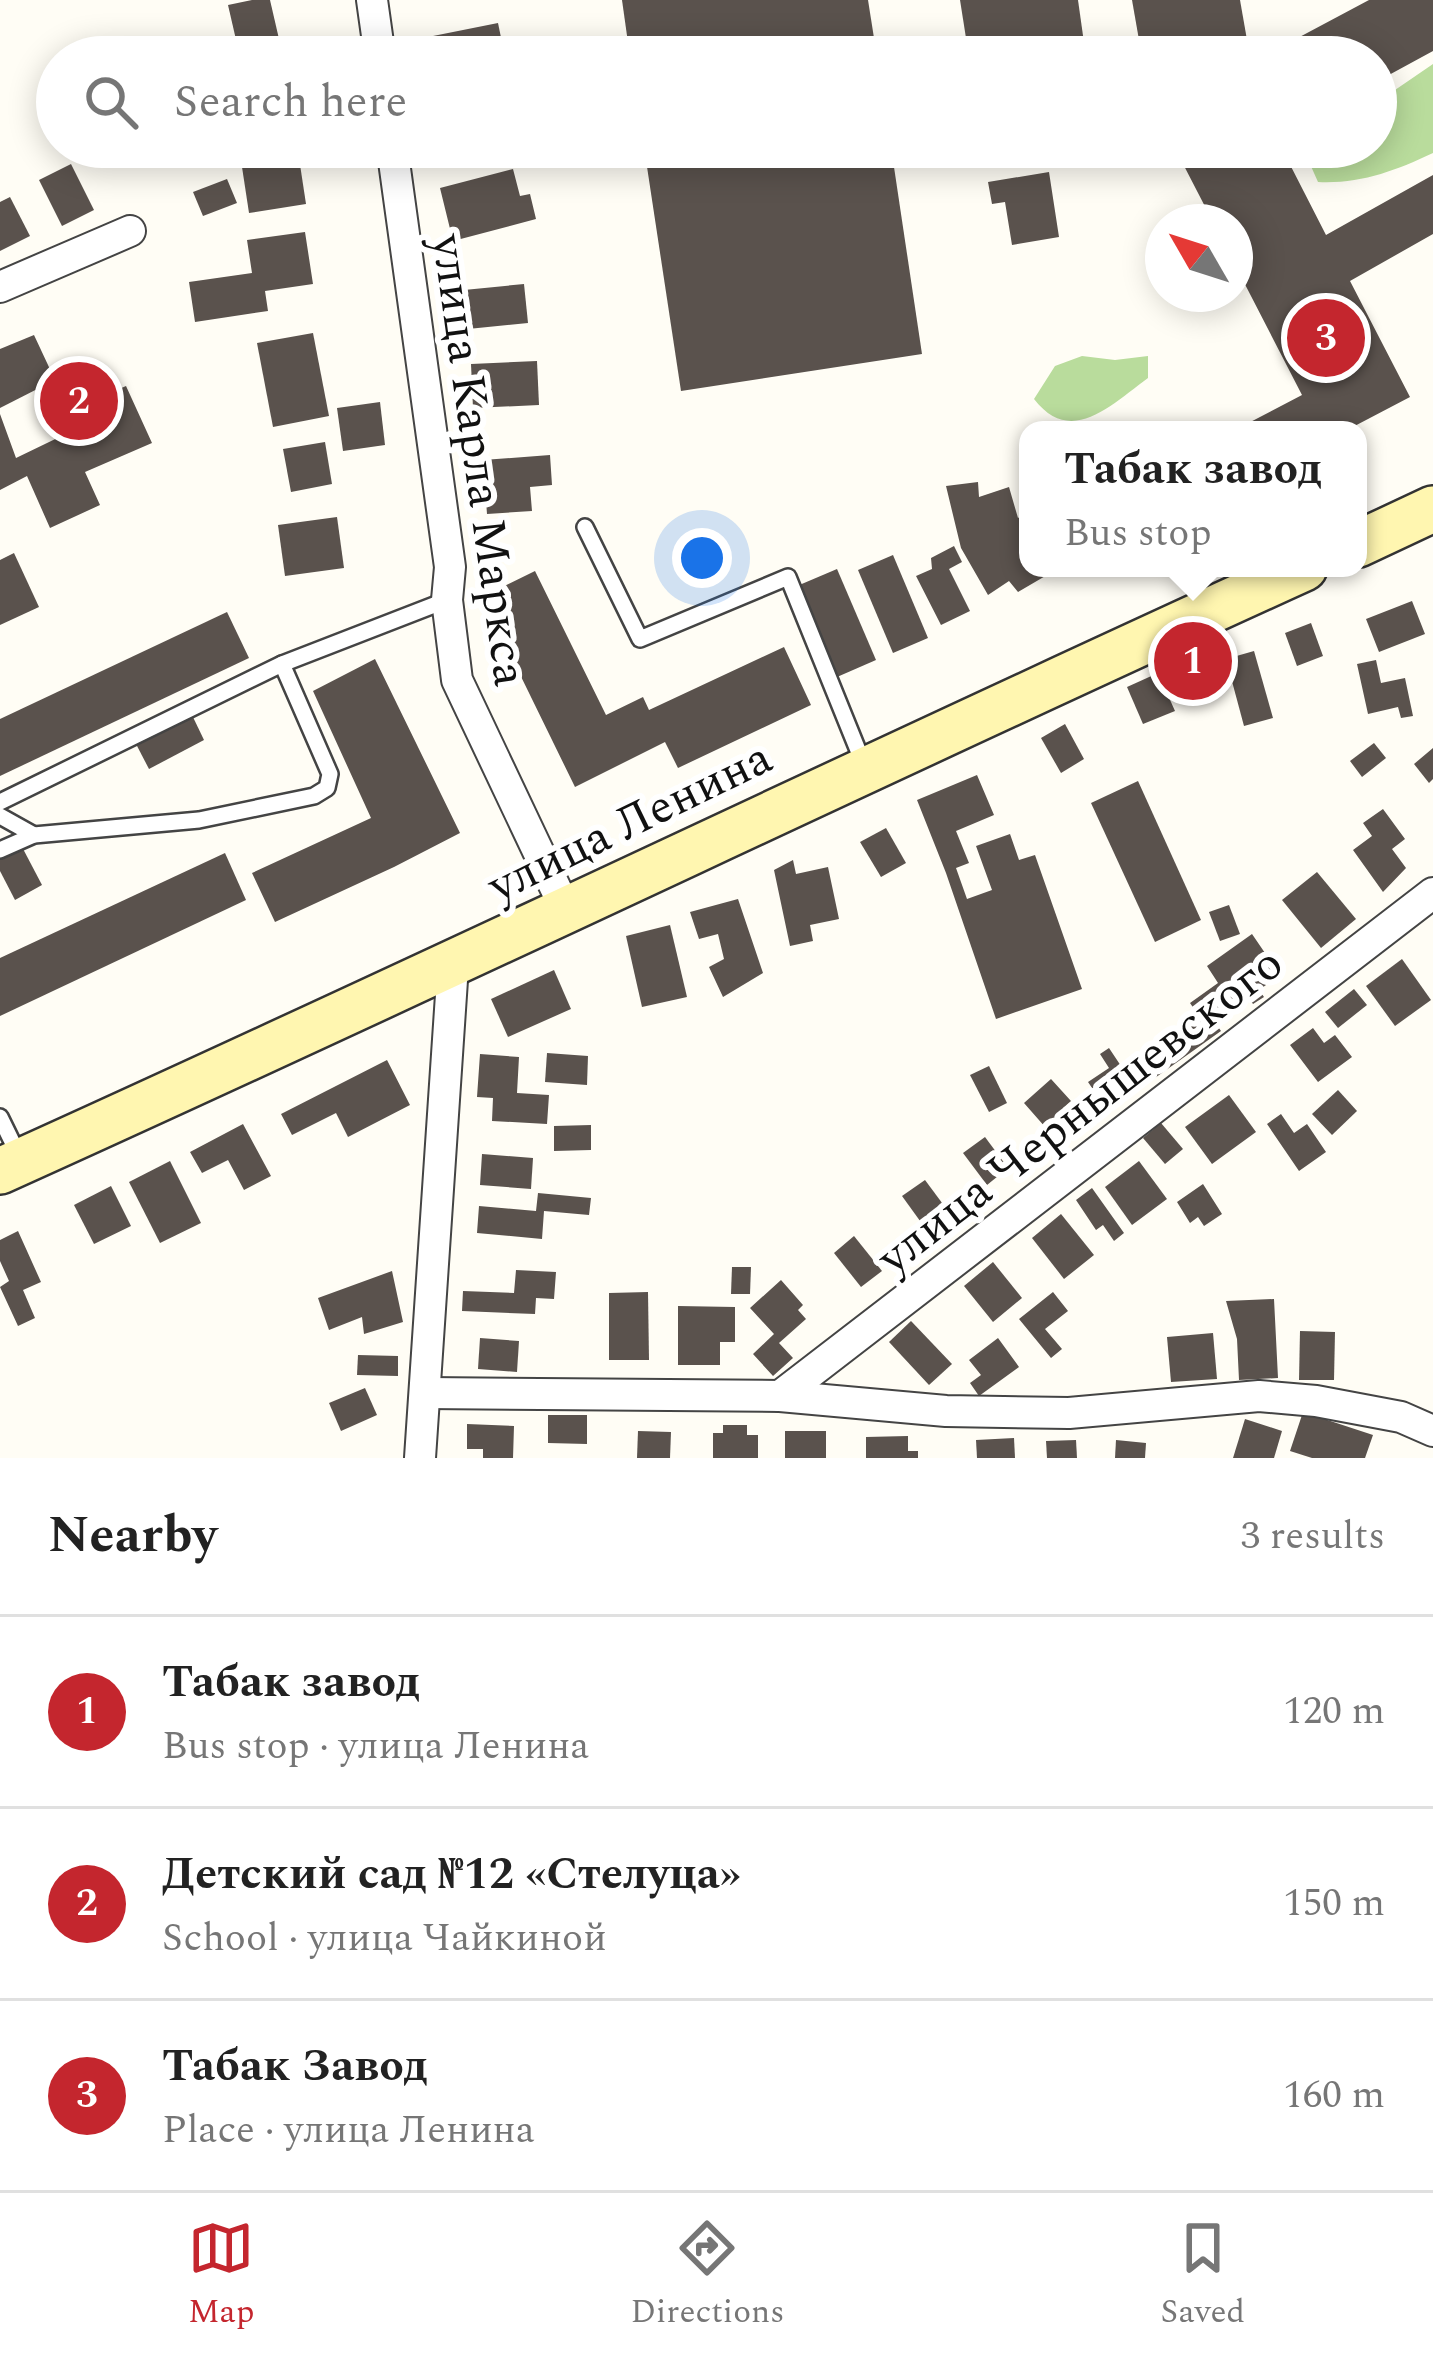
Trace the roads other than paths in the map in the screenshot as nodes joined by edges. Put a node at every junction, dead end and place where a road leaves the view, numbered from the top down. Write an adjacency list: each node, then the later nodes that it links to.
1 (372, 0): 2 (street)
2 (377, 36)
3 (395, 168): 10 (street, улица Карла Маркса)
4 (130, 231): 5 (street)
5 (0, 287)
6 (1433, 509): 8 (street)
7 (585, 527): 12 (lane)
8 (1367, 540)
9 (1284, 577): 12 (street, улица Ленина)
10 (447, 600): 11 (lane); 18 (street, улица Карла Маркса)
11 (282, 664): 13 (lane); 15 (lane)
12 (865, 768): 18 (street, улица Ленина)
13 (0, 802)
14 (0, 816): 15 (lane)
15 (34, 835): 16 (lane)
16 (0, 850)
17 (1433, 893): 23 (street, улица Чернышевского)
18 (566, 908): 19 (street, улица Ленина)
19 (453, 965): 21 (street, улица Ленина); 22 (street)
20 (0, 1117): 21 (lane)
21 (11, 1166)
22 (426, 1393): 23 (street); 25 (street)
23 (780, 1396): 24 (street)
24 (1433, 1431)
25 (420, 1458)

